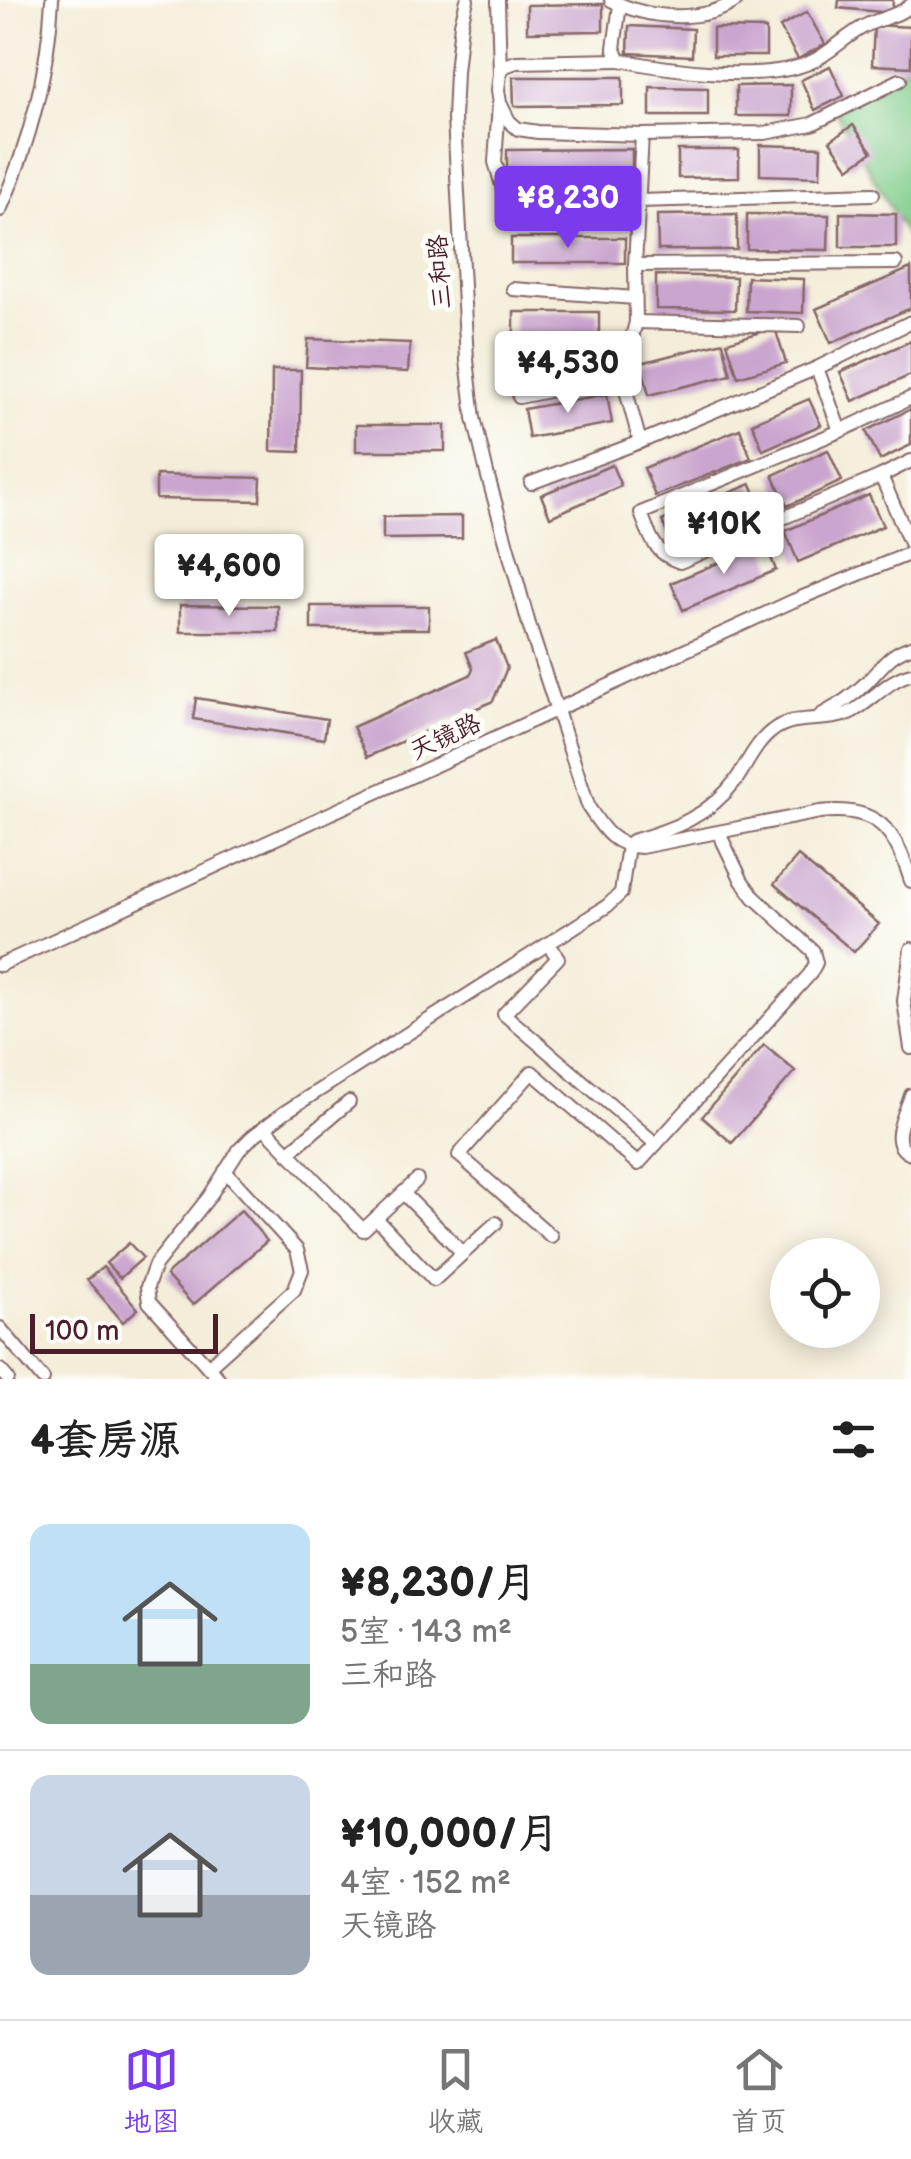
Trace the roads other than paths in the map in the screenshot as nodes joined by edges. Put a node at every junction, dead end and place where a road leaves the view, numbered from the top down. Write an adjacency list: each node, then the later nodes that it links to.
1 (52, 0): 14 (street)
2 (467, 0): 34 (street, 三和路)
3 (498, 0): 8 (street)
4 (738, 0): 5 (street)
5 (615, 2): 7 (street)
6 (911, 5): 7 (street)
7 (620, 60): 8 (street)
8 (500, 74): 10 (street)
9 (900, 80): 11 (street)
10 (500, 99): 11 (street); 13 (street)
11 (642, 134): 13 (street)
12 (874, 194): 13 (street)
13 (639, 195): 16 (street)
14 (0, 210)
15 (896, 264): 16 (street)
16 (635, 265): 18 (street)
17 (513, 289): 18 (street)
18 (635, 298): 19 (street)
19 (636, 322): 21 (street); 23 (street)
20 (911, 322): 22 (street)
21 (799, 326)
22 (817, 368): 26 (street); 27 (street)
23 (622, 376): 24 (street); 27 (street)
24 (520, 396)
25 (911, 398): 26 (street)
26 (840, 431): 29 (street)
27 (640, 442): 30 (street)
28 (911, 461): 29 (street)
29 (880, 476): 31 (street)
30 (531, 483)
31 (911, 549): 34 (street, 天镜路)
32 (911, 646): 35 (street)
33 (911, 674): 35 (street)
34 (557, 709): 37 (street, 三和路); 41 (street, 天镜路)
35 (814, 718): 37 (street)
36 (719, 833): 37 (street); 38 (street); 46 (street)
37 (628, 846): 39 (street)
38 (911, 882)
39 (548, 944): 45 (street); 46 (street)
40 (911, 949): 42 (street)
41 (0, 964)
42 (911, 1048)
43 (911, 1095): 48 (street)
44 (349, 1102): 47 (street)
45 (264, 1128): 47 (street); 49 (street)
46 (656, 1144): 54 (street)
47 (288, 1153): 52 (street)
48 (911, 1154)
49 (225, 1172): 57 (street); 57 (street)
50 (416, 1180): 51 (street)
51 (403, 1193): 52 (street); 55 (street)
52 (376, 1218): 55 (street)
53 (496, 1223): 55 (street)
54 (551, 1236)
55 (463, 1254)
56 (0, 1328): 60 (street)
57 (208, 1367): 61 (street)
58 (0, 1370): 59 (street)
59 (8, 1379)
60 (43, 1379)
61 (219, 1379)

